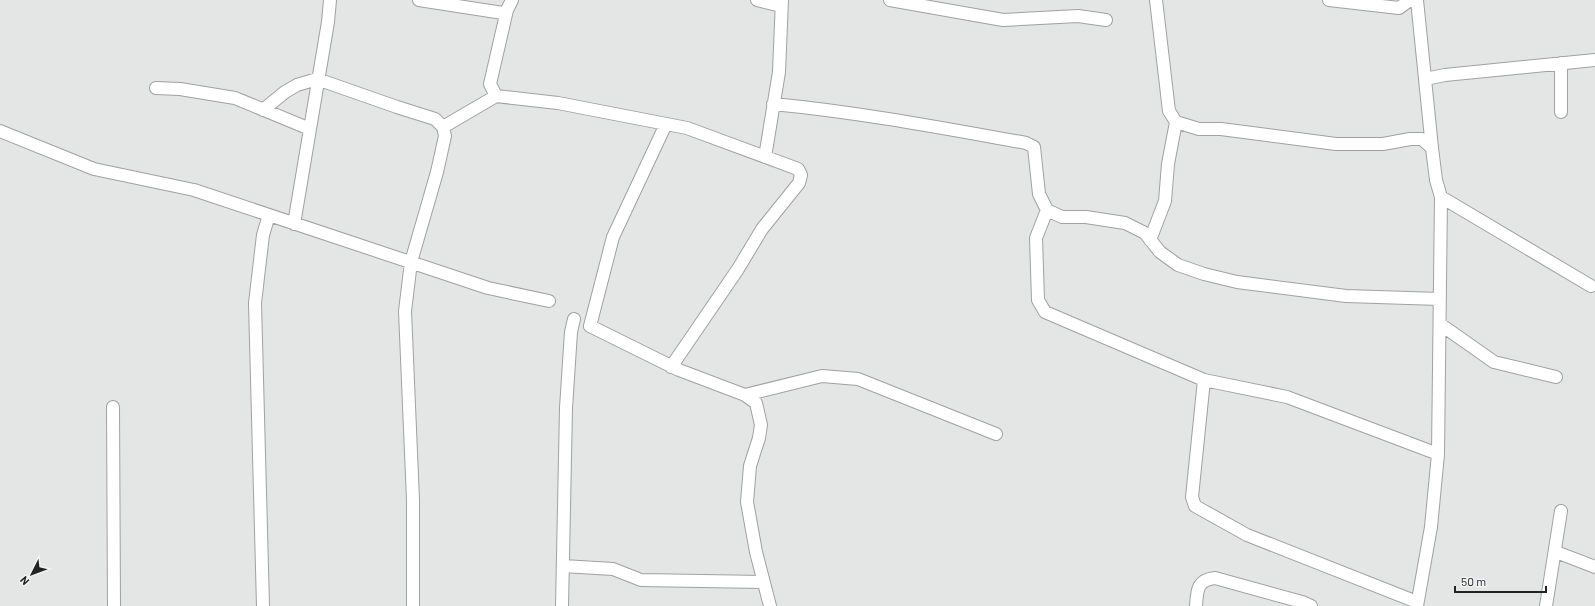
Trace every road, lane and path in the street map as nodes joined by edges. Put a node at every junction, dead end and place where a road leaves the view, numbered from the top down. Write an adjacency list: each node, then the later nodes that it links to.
1 (330, 0): 15 (street)
2 (419, 0): 10 (street)
3 (757, 0): 9 (street)
4 (890, 0): 11 (street)
5 (1156, 0): 21 (street)
6 (1329, 0): 7 (street)
7 (1410, 0)
8 (1417, 0): 14 (street)
9 (781, 3): 18 (street)
10 (509, 5): 17 (street)
11 (1106, 20)
12 (1595, 60): 13 (street)
13 (1561, 63): 14 (street); 20 (street)
14 (1425, 78): 26 (street)
15 (317, 79): 19 (street); 23 (street); 24 (street)
16 (156, 88): 19 (street)
17 (496, 96): 22 (street); 23 (street)
18 (773, 104): 27 (street); 29 (street)
19 (263, 110): 24 (street)
20 (1561, 112)
21 (1176, 122): 26 (street); 32 (street)
22 (666, 124): 27 (street); 39 (street)
23 (443, 127): 33 (street)
24 (310, 129): 31 (street)
25 (0, 131): 30 (street)
26 (1432, 148): 28 (street)
27 (765, 157): 39 (street)
28 (1441, 197): 34 (street); 35 (street)
29 (1047, 210): 32 (street); 41 (street)
30 (269, 215): 31 (street); 53 (street)
31 (294, 224): 33 (street)
32 (1150, 240): 35 (street)
33 (411, 262): 36 (street); 54 (street)
34 (1590, 286)
35 (1440, 299): 38 (street)
36 (549, 301)
37 (574, 319): 48 (street)
38 (1440, 324): 40 (street); 45 (street)
39 (670, 367): 42 (street)
40 (1556, 377)
41 (1204, 380): 45 (street); 51 (street)
42 (745, 395): 44 (street); 50 (street)
43 (113, 407): 52 (street)
44 (996, 434)
45 (1438, 454): 51 (street)
46 (1561, 511): 47 (street)
47 (1556, 552): 49 (street); 59 (street)
48 (563, 566): 50 (street); 55 (street)
49 (1595, 567)
50 (763, 582): 56 (street)
51 (1417, 604)
52 (114, 606)
53 (263, 606)
54 (412, 606)
55 (562, 606)
56 (770, 606)
57 (1196, 606): 58 (street)
58 (1311, 606)
59 (1546, 606)

